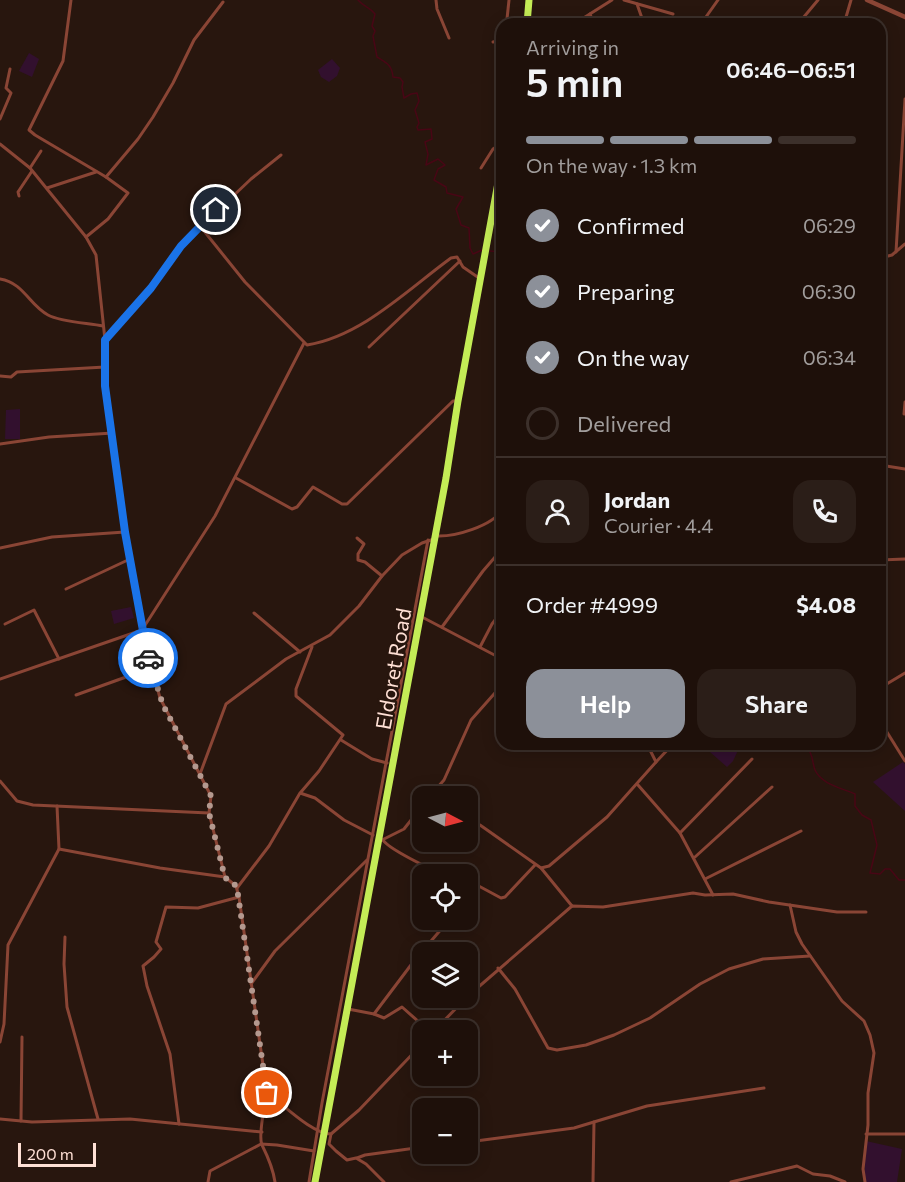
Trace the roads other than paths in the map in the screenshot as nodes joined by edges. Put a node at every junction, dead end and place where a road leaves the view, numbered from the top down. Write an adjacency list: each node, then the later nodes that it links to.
1 (71, 0): 36 (street)
2 (436, 0): 24 (street)
3 (509, 0): 16 (street)
4 (529, 0): 17 (highway)
5 (612, 0): 13 (street)
6 (624, 0): 12 (street)
7 (718, 0): 21 (street)
8 (818, 0): 22 (street)
9 (851, 0): 23 (street)
10 (867, 0): 15 (street)
11 (223, 2): 37 (street)
12 (637, 4): 14 (street); 20 (street)
13 (590, 14): 18 (street); 19 (street)
14 (673, 14)
15 (905, 17)
16 (507, 18)
17 (528, 18)
18 (584, 18)
19 (592, 18)
20 (642, 18)
21 (705, 18)
22 (803, 18)
23 (846, 18)
24 (449, 38)
25 (496, 41): 26 (street)
26 (493, 42)
27 (10, 69): 29 (street)
28 (905, 99): 44 (street)
29 (0, 119)
30 (0, 144): 35 (street)
31 (496, 147): 34 (street)
32 (40, 151): 35 (street)
33 (281, 155): 41 (street)
34 (481, 168)
35 (31, 169): 38 (street); 40 (street)
36 (97, 172): 37 (street); 38 (street)
37 (106, 177): 42 (street)
38 (47, 188): 42 (street)
39 (496, 195): 48 (highway, Eldoret Road)
40 (19, 196)
41 (200, 226): 50 (street); 51 (street)
42 (86, 237): 49 (street)
43 (905, 244): 44 (street)
44 (896, 252): 45 (street)
45 (886, 256)
46 (459, 261): 48 (street); 51 (street); 52 (street)
47 (0, 279): 49 (street)
48 (481, 279): 55 (highway, Eldoret Road)
49 (103, 326): 50 (street)
50 (105, 340): 53 (street)
51 (304, 343): 62 (street)
52 (369, 347)
53 (105, 367): 54 (street); 58 (street)
54 (0, 376)
55 (458, 401): 62 (street); 66 (highway, Eldoret Road)
56 (905, 402): 57 (street)
57 (904, 414)
58 (113, 433): 59 (street); 64 (street)
59 (0, 444)
60 (886, 466): 61 (street)
61 (905, 469)
62 (236, 478): 79 (street)
63 (496, 517): 66 (street)
64 (125, 532): 67 (street); 69 (street)
65 (357, 538): 72 (street)
66 (432, 538): 72 (street); 75 (highway, Eldoret Road); 98 (street)
67 (0, 548)
68 (496, 556): 78 (street)
69 (130, 559): 73 (street); 79 (street)
70 (905, 559): 71 (street)
71 (886, 560)
72 (382, 576): 80 (street)
73 (66, 590)
74 (254, 613): 82 (street)
75 (420, 617): 78 (street); 111 (highway, Eldoret Road)
76 (496, 619): 81 (street)
77 (5, 624): 84 (street)
78 (442, 627): 81 (street)
79 (142, 630): 84 (street); 85 (street)
80 (313, 646): 82 (street); 92 (street)
81 (480, 647): 83 (street)
82 (300, 652): 99 (street)
83 (496, 656)
84 (58, 659): 87 (street)
85 (151, 668): 90 (street); 99 (street)
86 (905, 673): 88 (street)
87 (0, 679)
88 (886, 684)
89 (496, 692): 102 (street)
90 (76, 695)
91 (886, 730): 96 (street)
92 (339, 739): 98 (street); 104 (street)
93 (650, 750): 97 (street)
94 (667, 750): 97 (street)
95 (752, 759): 110 (street)
96 (905, 760)
97 (656, 762): 101 (street)
98 (387, 763): 111 (street)
99 (200, 774): 106 (street)
100 (0, 781): 105 (street)
101 (638, 785): 110 (street); 117 (street)
102 (439, 786)
103 (772, 787): 113 (street)
104 (300, 793): 111 (street); 121 (street)
105 (57, 806): 106 (street); 112 (street)
106 (209, 813): 118 (street)
107 (412, 819): 111 (street)
108 (478, 824): 116 (street)
109 (801, 831): 119 (street)
110 (680, 833): 113 (street)
111 (378, 837): 114 (street); 115 (street); 134 (highway, Eldoret Road)
112 (59, 849): 118 (street); 139 (street)
113 (695, 858): 119 (street)
114 (369, 859): 131 (street); 149 (street)
115 (425, 864)
116 (535, 865): 117 (street); 120 (street)
117 (541, 868): 125 (street)
118 (225, 878): 121 (street)
119 (705, 879): 122 (street)
120 (478, 886)
121 (237, 888): 123 (street)
122 (713, 895): 124 (street); 125 (street)
123 (240, 897): 131 (street); 147 (street)
124 (790, 904): 126 (street); 129 (street)
125 (572, 906): 130 (street)
126 (866, 912)
127 (440, 930): 135 (street)
128 (65, 937): 144 (street)
129 (810, 956): 130 (street); 150 (street)
130 (498, 968): 132 (street)
131 (251, 984): 142 (street)
132 (478, 987)
133 (456, 1008): 137 (street)
134 (347, 1009): 135 (street); 149 (highway, Eldoret Road)
135 (374, 1014): 136 (street)
136 (417, 1020)
137 (445, 1020)
138 (22, 1037): 145 (street)
139 (0, 1042)
140 (412, 1055): 149 (street)
141 (764, 1088): 146 (street)
142 (267, 1093): 148 (street); 149 (street)
143 (0, 1119): 145 (street)
144 (98, 1119): 145 (street); 147 (street)
145 (21, 1122)
146 (594, 1122): 152 (street); 162 (street)
147 (179, 1124): 148 (street)
148 (262, 1132): 153 (street)
149 (324, 1133): 155 (street); 156 (street); 160 (highway, Eldoret Road)
150 (866, 1134): 151 (street); 165 (street)
151 (905, 1134)
152 (478, 1141)
153 (261, 1144): 155 (street); 157 (street); 158 (street)
154 (412, 1149): 156 (street)
155 (314, 1151): 159 (street)
156 (356, 1158): 161 (street)
157 (208, 1182)
158 (275, 1182)
159 (309, 1182)
160 (315, 1182)
161 (384, 1182)
162 (593, 1182)
163 (731, 1182): 164 (street)
164 (845, 1182)
165 (865, 1182)

